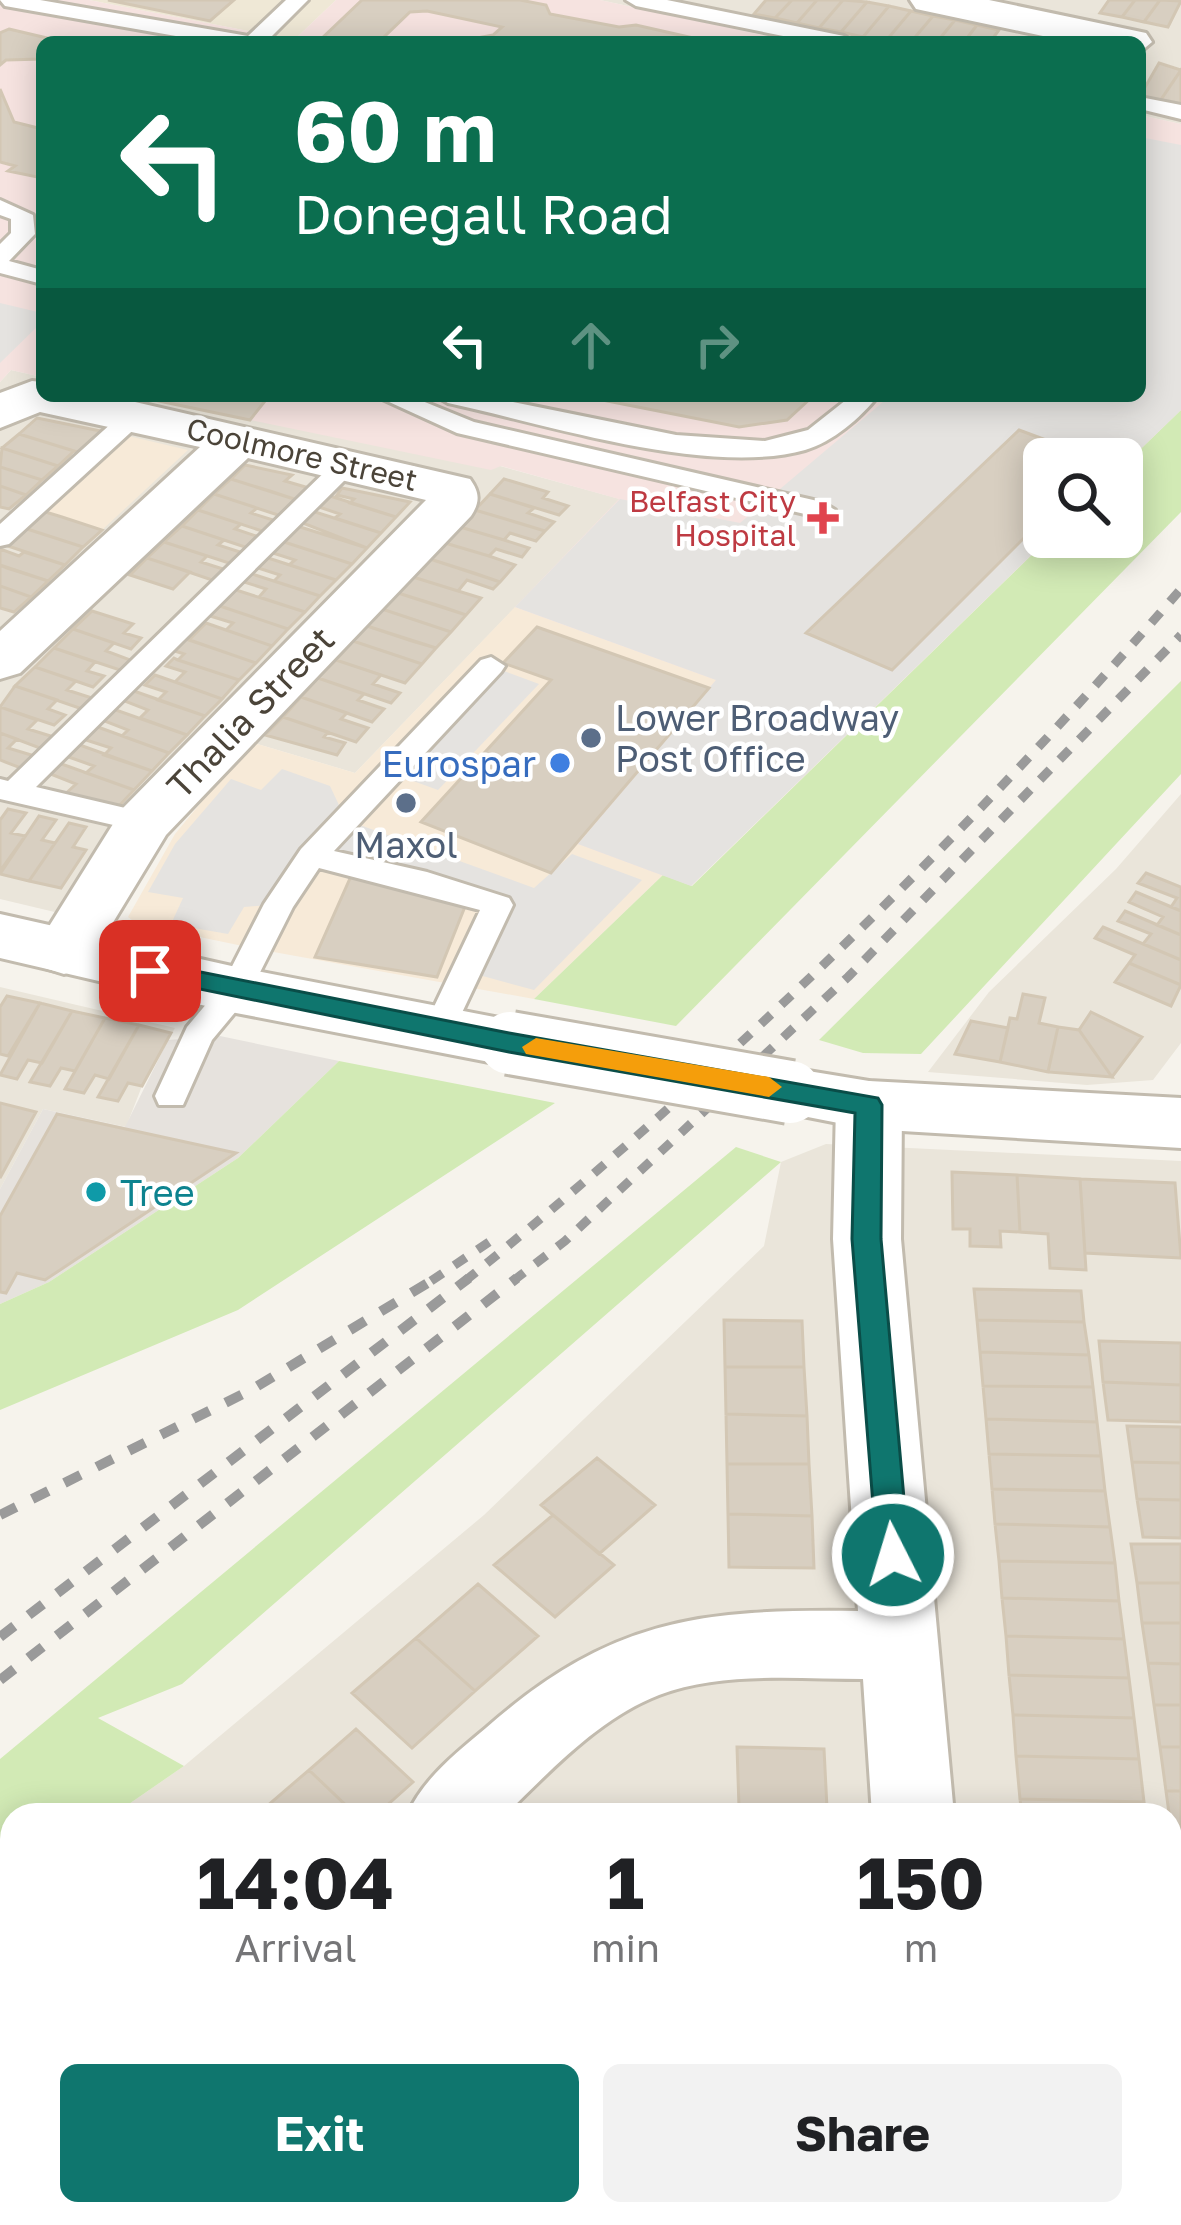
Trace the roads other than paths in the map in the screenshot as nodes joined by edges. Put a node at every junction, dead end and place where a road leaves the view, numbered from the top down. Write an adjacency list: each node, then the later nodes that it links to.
1 (5, 0): 6 (lane)
2 (298, 0): 7 (lane)
3 (636, 0): 5 (lane)
4 (930, 0): 9 (street)
5 (681, 4): 8 (lane)
6 (215, 36)
7 (257, 36)
8 (818, 36)
9 (1101, 36)
10 (1146, 105): 11 (lane)
11 (1181, 112)
12 (0, 207): 13 (lane)
13 (0, 257)
14 (0, 266): 15 (lane)
15 (36, 275)
16 (36, 397): 21 (street, Coolmore Street)
17 (61, 402): 22 (street, Coolmore Street)
18 (403, 402): 25 (lane)
19 (477, 402): 23 (lane)
20 (859, 402): 23 (lane)
21 (6, 408)
22 (133, 417): 24 (street, Coolmore Street); 29 (lane)
23 (659, 439): 25 (lane)
24 (238, 440): 26 (street, Coolmore Street); 30 (street)
25 (578, 452): 28 (lane)
26 (347, 464): 27 (street, Coolmore Street); 32 (lane)
27 (452, 490): 33 (street, Thalia Street)
28 (823, 510)
29 (0, 538)
30 (0, 661)
31 (491, 666): 34 (lane)
32 (7, 791): 33 (lane)
33 (144, 822): 36 (street, Thalia Street)
34 (312, 856): 37 (lane); 38 (lane)
35 (0, 936): 36 (street)
36 (64, 952): 37 (street)
37 (236, 990): 38 (street); 39 (lane)
38 (439, 1030): 40 (street, bridge)
39 (171, 1096)
40 (869, 1105): 41 (street); 42 (street)
41 (1181, 1123)
42 (900, 1645): 43 (street); 44 (street)
43 (462, 1803)
44 (913, 1803)

